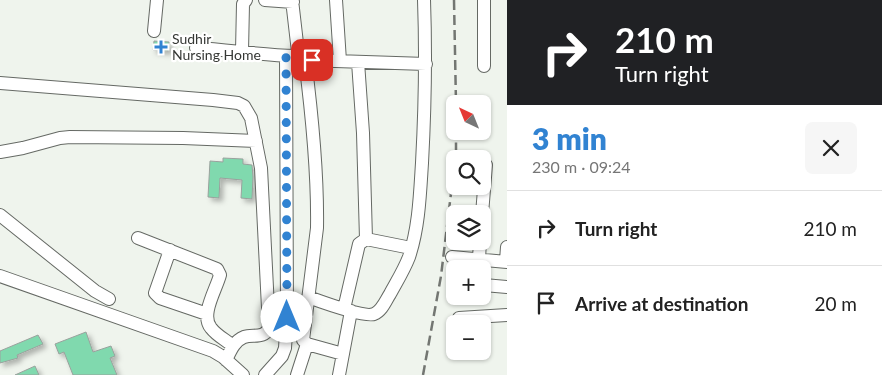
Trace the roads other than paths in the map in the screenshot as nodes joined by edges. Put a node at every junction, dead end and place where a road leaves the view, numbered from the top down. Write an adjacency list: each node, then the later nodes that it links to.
1 (157, 0): 8 (street)
2 (265, 0): 7 (street)
3 (336, 0): 13 (street)
4 (424, 0): 15 (street)
5 (484, 0): 16 (street)
6 (243, 1): 10 (street)
7 (293, 1): 12 (street)
8 (154, 31)
9 (196, 48): 10 (street)
10 (242, 51): 11 (street)
11 (286, 56): 12 (street); 44 (street)
12 (302, 58): 13 (street); 34 (street)
13 (340, 61): 14 (street)
14 (358, 62): 15 (street); 22 (street)
15 (426, 64): 24 (street)
16 (484, 66)
17 (0, 83): 18 (street)
18 (256, 141): 19 (street); 40 (street)
19 (0, 152)
20 (0, 215): 33 (street)
21 (138, 238): 25 (street)
22 (366, 239): 24 (street); 35 (street)
23 (507, 247): 29 (street)
24 (411, 248): 35 (street)
25 (170, 250): 36 (street); 36 (street)
26 (480, 250): 28 (street)
27 (452, 257): 28 (street)
28 (479, 259): 29 (street)
29 (507, 262)
30 (0, 276): 42 (street)
31 (491, 286): 32 (street)
32 (507, 287)
33 (109, 298)
34 (308, 298): 35 (street); 39 (street)
35 (348, 310): 41 (street)
36 (207, 314): 40 (street)
37 (491, 319): 38 (street)
38 (506, 319)
39 (307, 344): 41 (street); 45 (street)
40 (234, 346): 42 (street)
41 (343, 354): 46 (street)
42 (226, 360): 43 (street)
43 (243, 375)
44 (265, 375)
45 (297, 375)
46 (338, 375)

